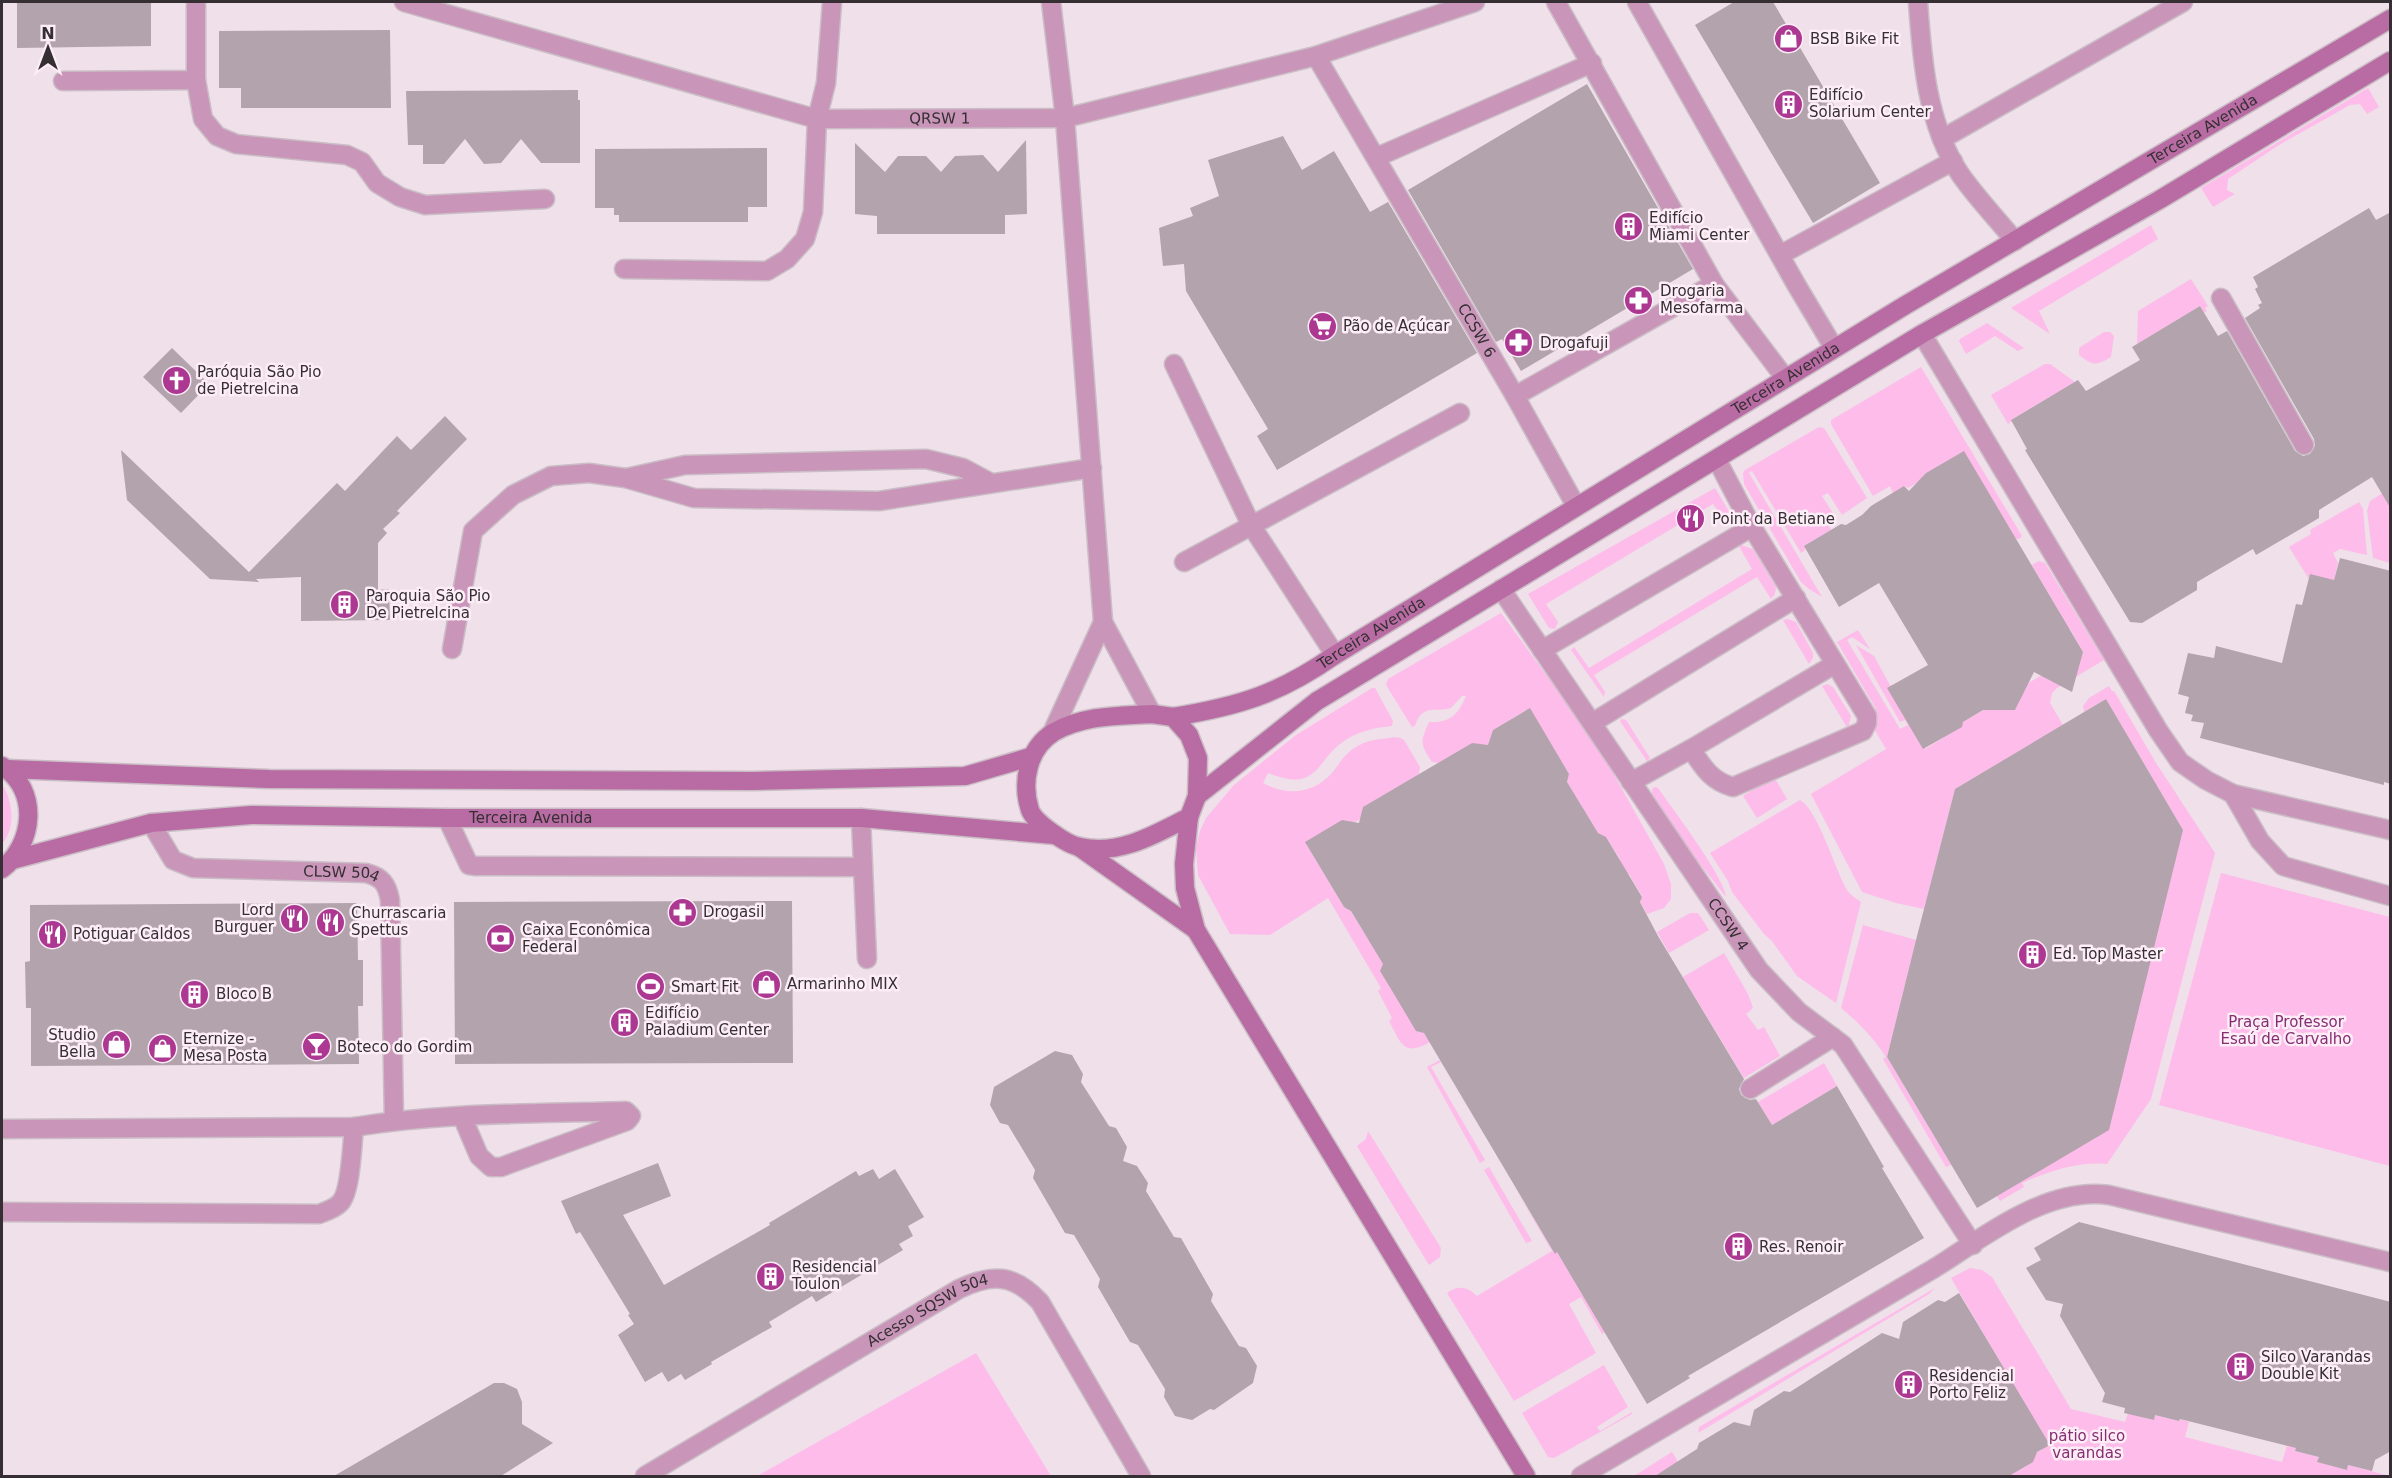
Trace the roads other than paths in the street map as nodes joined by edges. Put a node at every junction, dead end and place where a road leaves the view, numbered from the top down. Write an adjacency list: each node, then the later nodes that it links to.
1 (196, 2): 14 (street)
2 (404, 2): 16 (street, QRSW 1)
3 (832, 2): 16 (street)
4 (1051, 2): 17 (street)
5 (1475, 2): 11 (street, QRSW 1)
6 (1556, 2): 13 (street)
7 (1637, 2): 23 (street)
8 (1918, 2): 18 (street)
9 (2183, 2): 18 (street)
10 (2391, 19): 22 (street, Terceira Avenida)
11 (1316, 56): 17 (street, QRSW 1); 19 (street, CCSW 6)
12 (2391, 61): 27 (street, Terceira Avenida)
13 (1592, 63): 19 (street); 25 (street)
14 (196, 80): 15 (street); 21 (street)
15 (63, 81)
16 (817, 118): 17 (street, QRSW 1); 24 (street)
17 (1065, 118): 35 (street)
18 (1942, 139): 20 (street)
19 (1377, 157): 31 (street, CCSW 6)
20 (1953, 161): 22 (street); 23 (street)
21 (545, 199)
22 (2015, 242): 28 (street, Terceira Avenida)
23 (1780, 255): 28 (street)
24 (624, 269)
25 (1714, 284): 30 (street); 31 (street)
26 (2221, 298): 33 (street)
27 (1922, 334): 34 (street, Terceira Avenida); 57 (street)
28 (1834, 348): 30 (street, Terceira Avenida)
29 (1174, 364): 39 (street)
30 (1785, 378): 38 (street, Terceira Avenida)
31 (1515, 396): 38 (street, CCSW 6)
32 (1460, 414): 39 (street)
33 (2304, 445)
34 (1717, 460): 40 (street); 42 (street, Terceira Avenida)
35 (1092, 468): 37 (street); 44 (street)
36 (625, 478): 37 (street); 37 (street); 45 (street)
37 (991, 483)
38 (1576, 506): 47 (street, Terceira Avenida)
39 (1251, 525): 41 (street); 47 (street)
40 (1752, 527): 43 (street); 46 (street)
41 (1184, 561)
42 (1501, 590): 46 (street, CCSW 4); 58 (street, Terceira Avenida)
43 (1796, 598): 48 (street); 51 (street)
44 (1103, 622): 49 (street); 52 (street)
45 (452, 649)
46 (1542, 650): 51 (street, CCSW 4)
47 (1335, 655): 50 (street, Terceira Avenida)
48 (1835, 664): 53 (street); 53 (street)
49 (1152, 714): 50 (street); 52 (street)
50 (1173, 717): 58 (street)
51 (1592, 723): 56 (street, CCSW 4)
52 (1052, 733): 54 (street)
53 (1691, 749): 56 (street)
54 (1030, 757): 55 (street); 64 (street)
55 (4, 767): 66 (street)
56 (1631, 782): 71 (street, CCSW 4)
57 (2233, 794): 63 (street); 68 (street)
58 (1197, 796): 59 (street)
59 (1189, 817): 65 (street); 69 (street)
60 (447, 818): 61 (street, Terceira Avenida); 62 (street, Terceira Avenida); 67 (street)
61 (861, 818): 64 (street, Terceira Avenida); 67 (street)
62 (151, 823): 66 (street, Terceira Avenida); 74 (street, CLSW 504)
63 (2391, 831)
64 (1054, 835): 65 (street)
65 (1080, 848): 69 (street)
66 (7, 865)
67 (863, 867): 70 (street)
68 (2391, 896)
69 (1196, 930): 82 (street)
70 (867, 959)
71 (1833, 1037): 72 (street); 78 (street, CCSW 4)
72 (1750, 1089)
73 (462, 1116): 73 (street); 74 (street)
74 (394, 1121): 75 (street)
75 (354, 1127): 76 (street); 77 (street)
76 (2, 1129)
77 (2, 1212)
78 (1973, 1245): 79 (street); 83 (street)
79 (2391, 1263)
80 (645, 1476): 81 (street, Acesso SQSW 504)
81 (1141, 1476)
82 (1526, 1476)
83 (1581, 1476)

